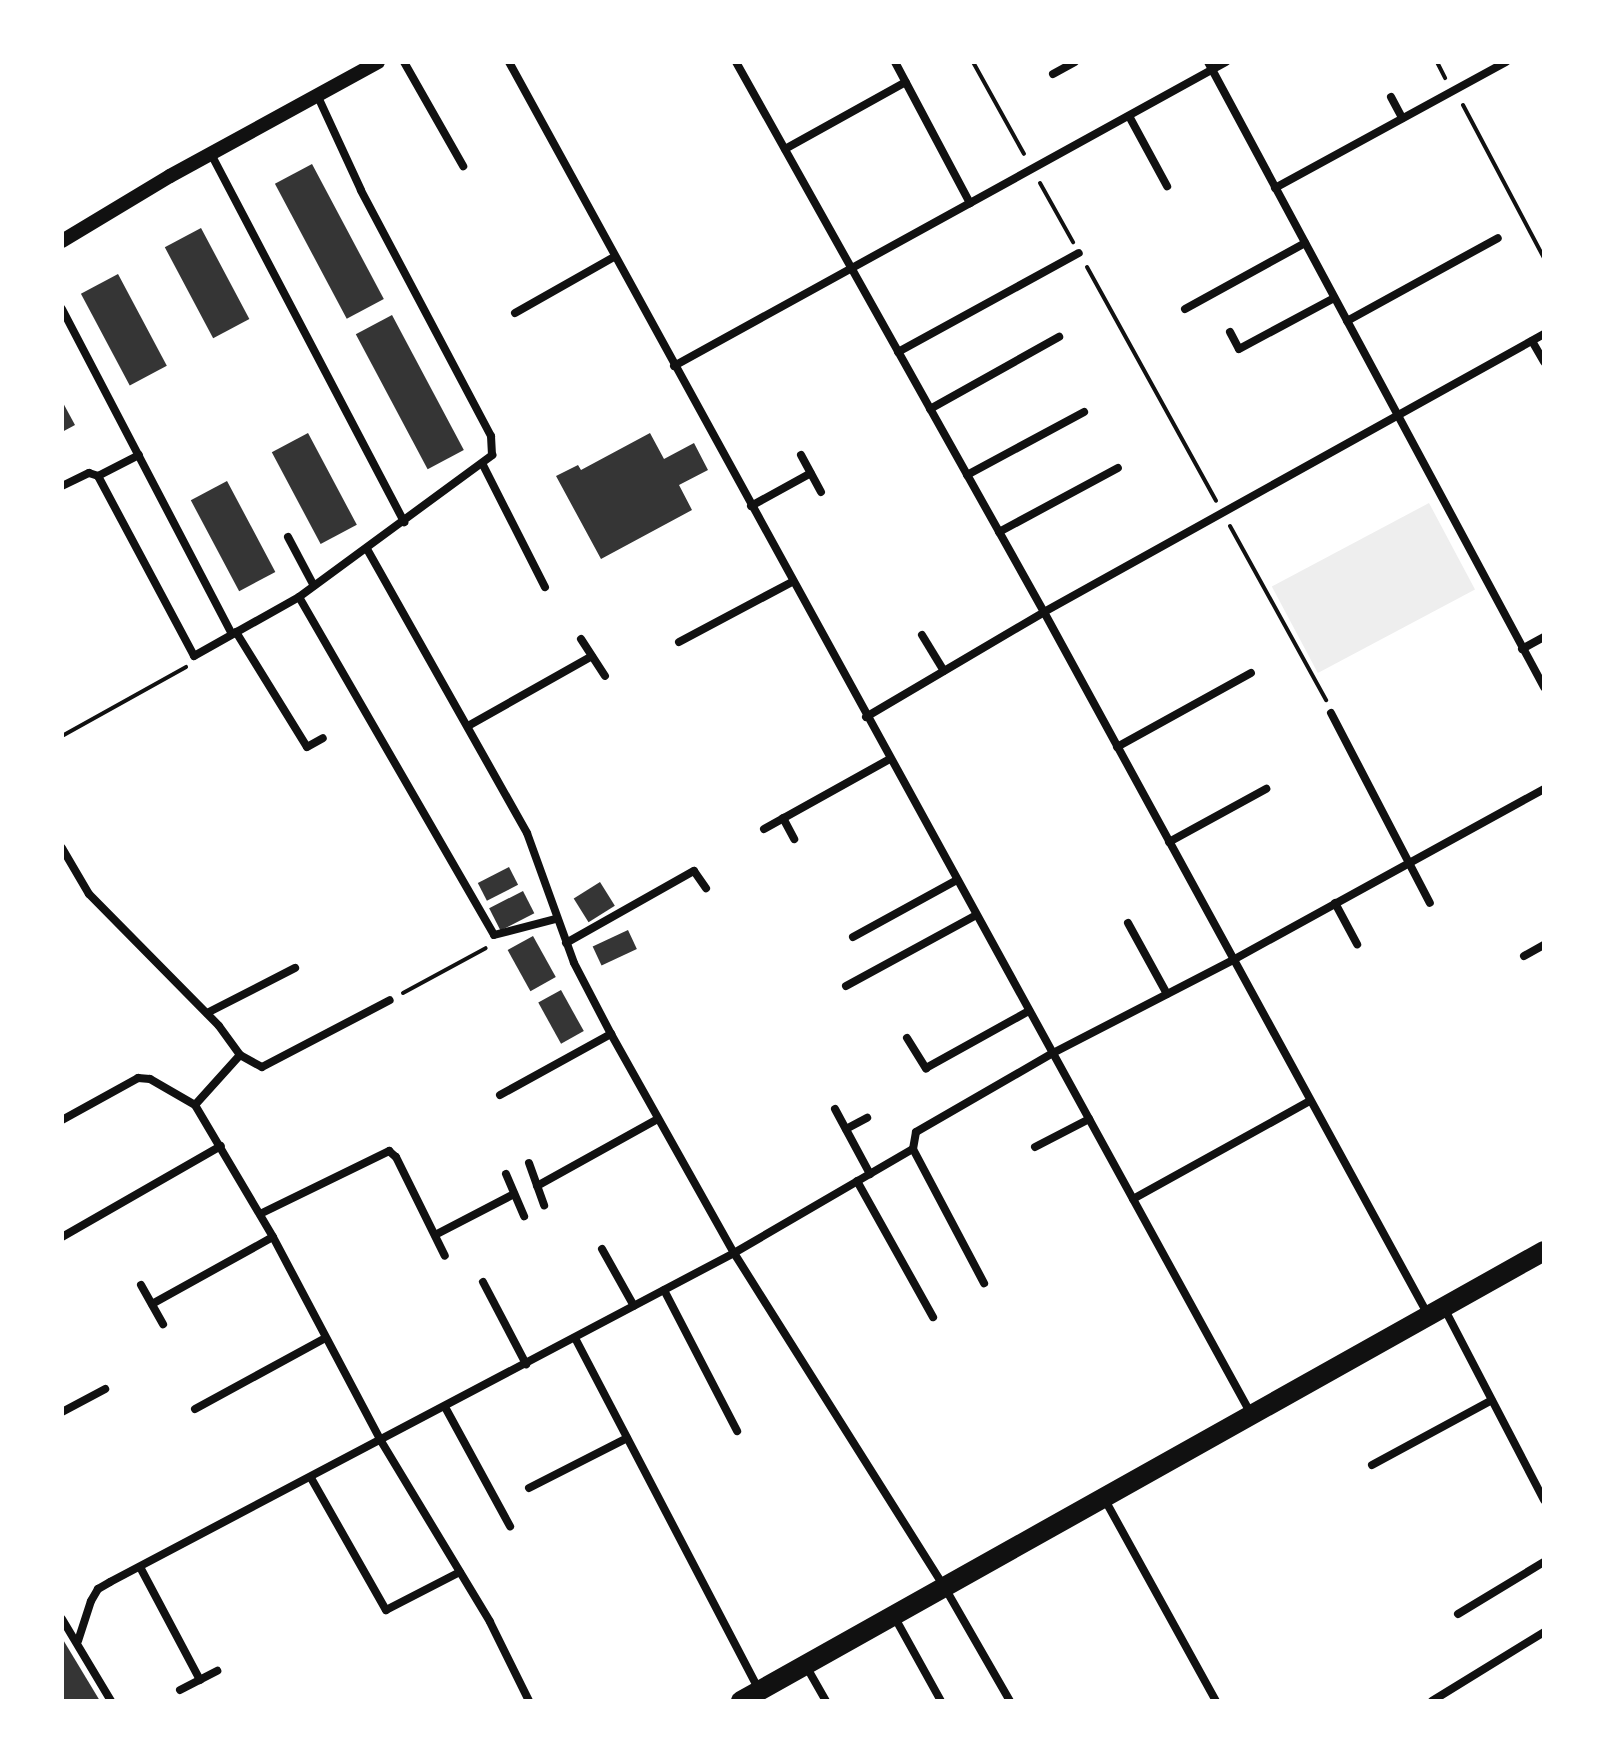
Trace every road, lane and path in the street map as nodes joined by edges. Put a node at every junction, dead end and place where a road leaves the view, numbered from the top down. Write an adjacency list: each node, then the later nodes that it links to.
1 (378, 62): 14 (street)
2 (404, 62): 20 (street)
3 (509, 62): 29 (street)
4 (736, 62): 18 (street)
5 (895, 62): 12 (street)
6 (973, 62): 21 (path)
7 (1075, 62): 11 (street)
8 (1226, 62): 10 (street)
9 (1506, 62): 13 (street)
10 (1210, 66): 16 (street); 23 (street)
11 (1053, 74)
12 (906, 82): 18 (street); 24 (street)
13 (1455, 89): 17 (street); 30 (path)
14 (318, 97): 19 (street); 49 (street)
15 (1391, 97): 17 (street)
16 (1129, 116): 21 (street); 22 (street)
17 (1402, 118): 23 (street)
18 (785, 149): 31 (street)
19 (211, 154): 26 (street); 58 (street)
20 (463, 166)
21 (1032, 169): 24 (street); 28 (path)
22 (1167, 186)
23 (1275, 188): 27 (street)
24 (970, 203): 31 (street)
25 (1498, 238): 36 (street)
26 (62, 241)
27 (1305, 243): 32 (street); 34 (street)
28 (1079, 253): 41 (street); 57 (path)
29 (614, 257): 35 (street); 43 (street)
30 (1544, 258)
31 (851, 269): 41 (street); 43 (street)
32 (1334, 298): 36 (street); 37 (street)
33 (62, 309): 47 (street)
34 (1185, 309)
35 (515, 313)
36 (1347, 321): 46 (street)
37 (1230, 332)
38 (1544, 334): 40 (street)
39 (1059, 337): 44 (street)
40 (1532, 341): 42 (street); 46 (street)
41 (898, 352): 44 (street)
42 (1544, 362)
43 (674, 366): 56 (street)
44 (930, 409): 52 (street)
45 (1084, 412): 52 (street)
46 (1398, 416): 57 (street); 72 (street)
47 (139, 455): 53 (street); 67 (street)
48 (801, 455): 51 (street)
49 (483, 465): 58 (street); 64 (street)
50 (1118, 468): 59 (street)
51 (811, 473): 55 (street); 56 (street)
52 (967, 475): 59 (street)
53 (98, 476): 54 (street); 73 (street)
54 (62, 486)
55 (821, 492)
56 (751, 506): 62 (street)
57 (1224, 514): 66 (street); 79 (path)
58 (404, 522): 61 (street)
59 (999, 532): 66 (street)
60 (288, 537): 63 (street)
61 (367, 549): 63 (street); 81 (street)
62 (792, 582): 71 (street); 80 (street)
63 (314, 586): 65 (street)
64 (545, 587)
65 (299, 597): 67 (street); 101 (street)
66 (1044, 612): 75 (street); 84 (street)
67 (234, 633): 73 (street); 83 (street)
68 (922, 635): 75 (street)
69 (1544, 637): 72 (street)
70 (581, 639): 74 (street)
71 (679, 642)
72 (1522, 649): 78 (street)
73 (194, 656): 82 (path)
74 (592, 656): 77 (street); 81 (street)
75 (944, 671): 80 (street)
76 (1251, 673): 84 (street)
77 (605, 676)
78 (1544, 687)
79 (1331, 713): 93 (street)
80 (866, 717): 85 (street)
81 (468, 726): 99 (street)
82 (62, 736)
83 (323, 738)
84 (1117, 747): 91 (street)
85 (890, 759): 88 (street); 94 (street)
86 (1266, 789): 91 (street)
87 (1544, 789): 93 (street)
88 (783, 818): 89 (street); 90 (street)
89 (764, 829)
90 (794, 839)
91 (1169, 842): 107 (street)
92 (62, 848): 113 (street)
93 (1409, 862): 96 (street); 97 (street)
94 (957, 880): 98 (street); 102 (street)
95 (706, 888): 103 (street)
96 (1335, 903): 104 (street); 107 (street)
97 (1430, 903)
98 (976, 915): 109 (street); 112 (street)
99 (556, 919): 101 (street); 103 (street)
100 (1128, 923): 110 (street)
101 (494, 935): 111 (path)
102 (853, 937)
103 (566, 943): 114 (street)
104 (1357, 944)
105 (1544, 945): 106 (street)
106 (1524, 956)
107 (1233, 960): 110 (street); 119 (street)
108 (295, 968): 113 (street)
109 (846, 986)
110 (1167, 994): 116 (street)
111 (390, 1000): 117 (street)
112 (1029, 1011): 115 (street); 116 (street)
113 (207, 1013): 117 (street)
114 (611, 1034): 118 (street); 123 (street)
115 (907, 1038)
116 (1053, 1053): 124 (street); 129 (street)
117 (240, 1055): 120 (street)
118 (500, 1095)
119 (1310, 1101): 136 (street); 153 (street)
120 (195, 1105): 125 (street); 127 (street)
121 (835, 1109): 126 (street)
122 (867, 1118): 126 (street)
123 (658, 1119): 134 (street); 145 (street)
124 (1089, 1119): 128 (street); 136 (street)
125 (62, 1120)
126 (846, 1129): 132 (street)
127 (221, 1146): 138 (street); 141 (street)
128 (1035, 1147)
129 (913, 1149): 132 (street); 148 (street)
130 (529, 1163): 134 (street)
131 (506, 1174): 135 (street)
132 (870, 1174): 133 (street)
133 (857, 1181): 145 (street); 154 (street)
134 (537, 1186): 137 (street)
135 (514, 1194): 139 (street); 140 (street)
136 (1133, 1199): 164 (street)
137 (544, 1205)
138 (260, 1214): 140 (street); 142 (street)
139 (524, 1216)
140 (435, 1235): 146 (street)
141 (62, 1237)
142 (273, 1237): 151 (street); 156 (street)
143 (602, 1249): 152 (street)
144 (1544, 1251): 153 (main road)
145 (734, 1253): 150 (street); 177 (street)
146 (445, 1256)
147 (483, 1282): 158 (street)
148 (984, 1283)
149 (141, 1285): 151 (street)
150 (664, 1290): 152 (street); 165 (street)
151 (152, 1304): 155 (street)
152 (634, 1306): 157 (street)
153 (1435, 1310): 160 (street); 164 (main road)
154 (933, 1317)
155 (163, 1324)
156 (325, 1338): 162 (street); 167 (street)
157 (575, 1338): 158 (street); 166 (street)
158 (526, 1364): 161 (street)
159 (105, 1389): 163 (street)
160 (1492, 1400): 168 (street); 172 (street)
161 (445, 1407): 167 (street); 173 (street)
162 (195, 1409)
163 (62, 1412)
164 (1252, 1415): 171 (main road)
165 (737, 1431)
166 (627, 1438): 170 (street); 187 (street)
167 (381, 1441): 169 (street); 176 (street)
168 (1372, 1465)
169 (311, 1478): 175 (street); 176 (street)
170 (529, 1488)
171 (1105, 1500): 177 (main road); 193 (street)
172 (1544, 1500)
173 (510, 1526)
174 (1544, 1562): 178 (street)
175 (140, 1567): 182 (street); 185 (street)
176 (460, 1572): 189 (street)
177 (945, 1588): 179 (main road); 192 (street)
178 (1458, 1614)
179 (894, 1616): 183 (main road); 191 (street)
180 (62, 1619): 182 (street)
181 (1544, 1632): 194 (street)
182 (78, 1641): 188 (street)
183 (806, 1665): 187 (main road); 190 (street)
184 (217, 1671): 185 (street)
185 (200, 1680): 186 (street)
186 (180, 1690)
187 (750, 1696)
188 (111, 1701)
189 (529, 1701)
190 (826, 1701)
191 (941, 1701)
192 (1010, 1701)
193 (1216, 1701)
194 (1432, 1701)

